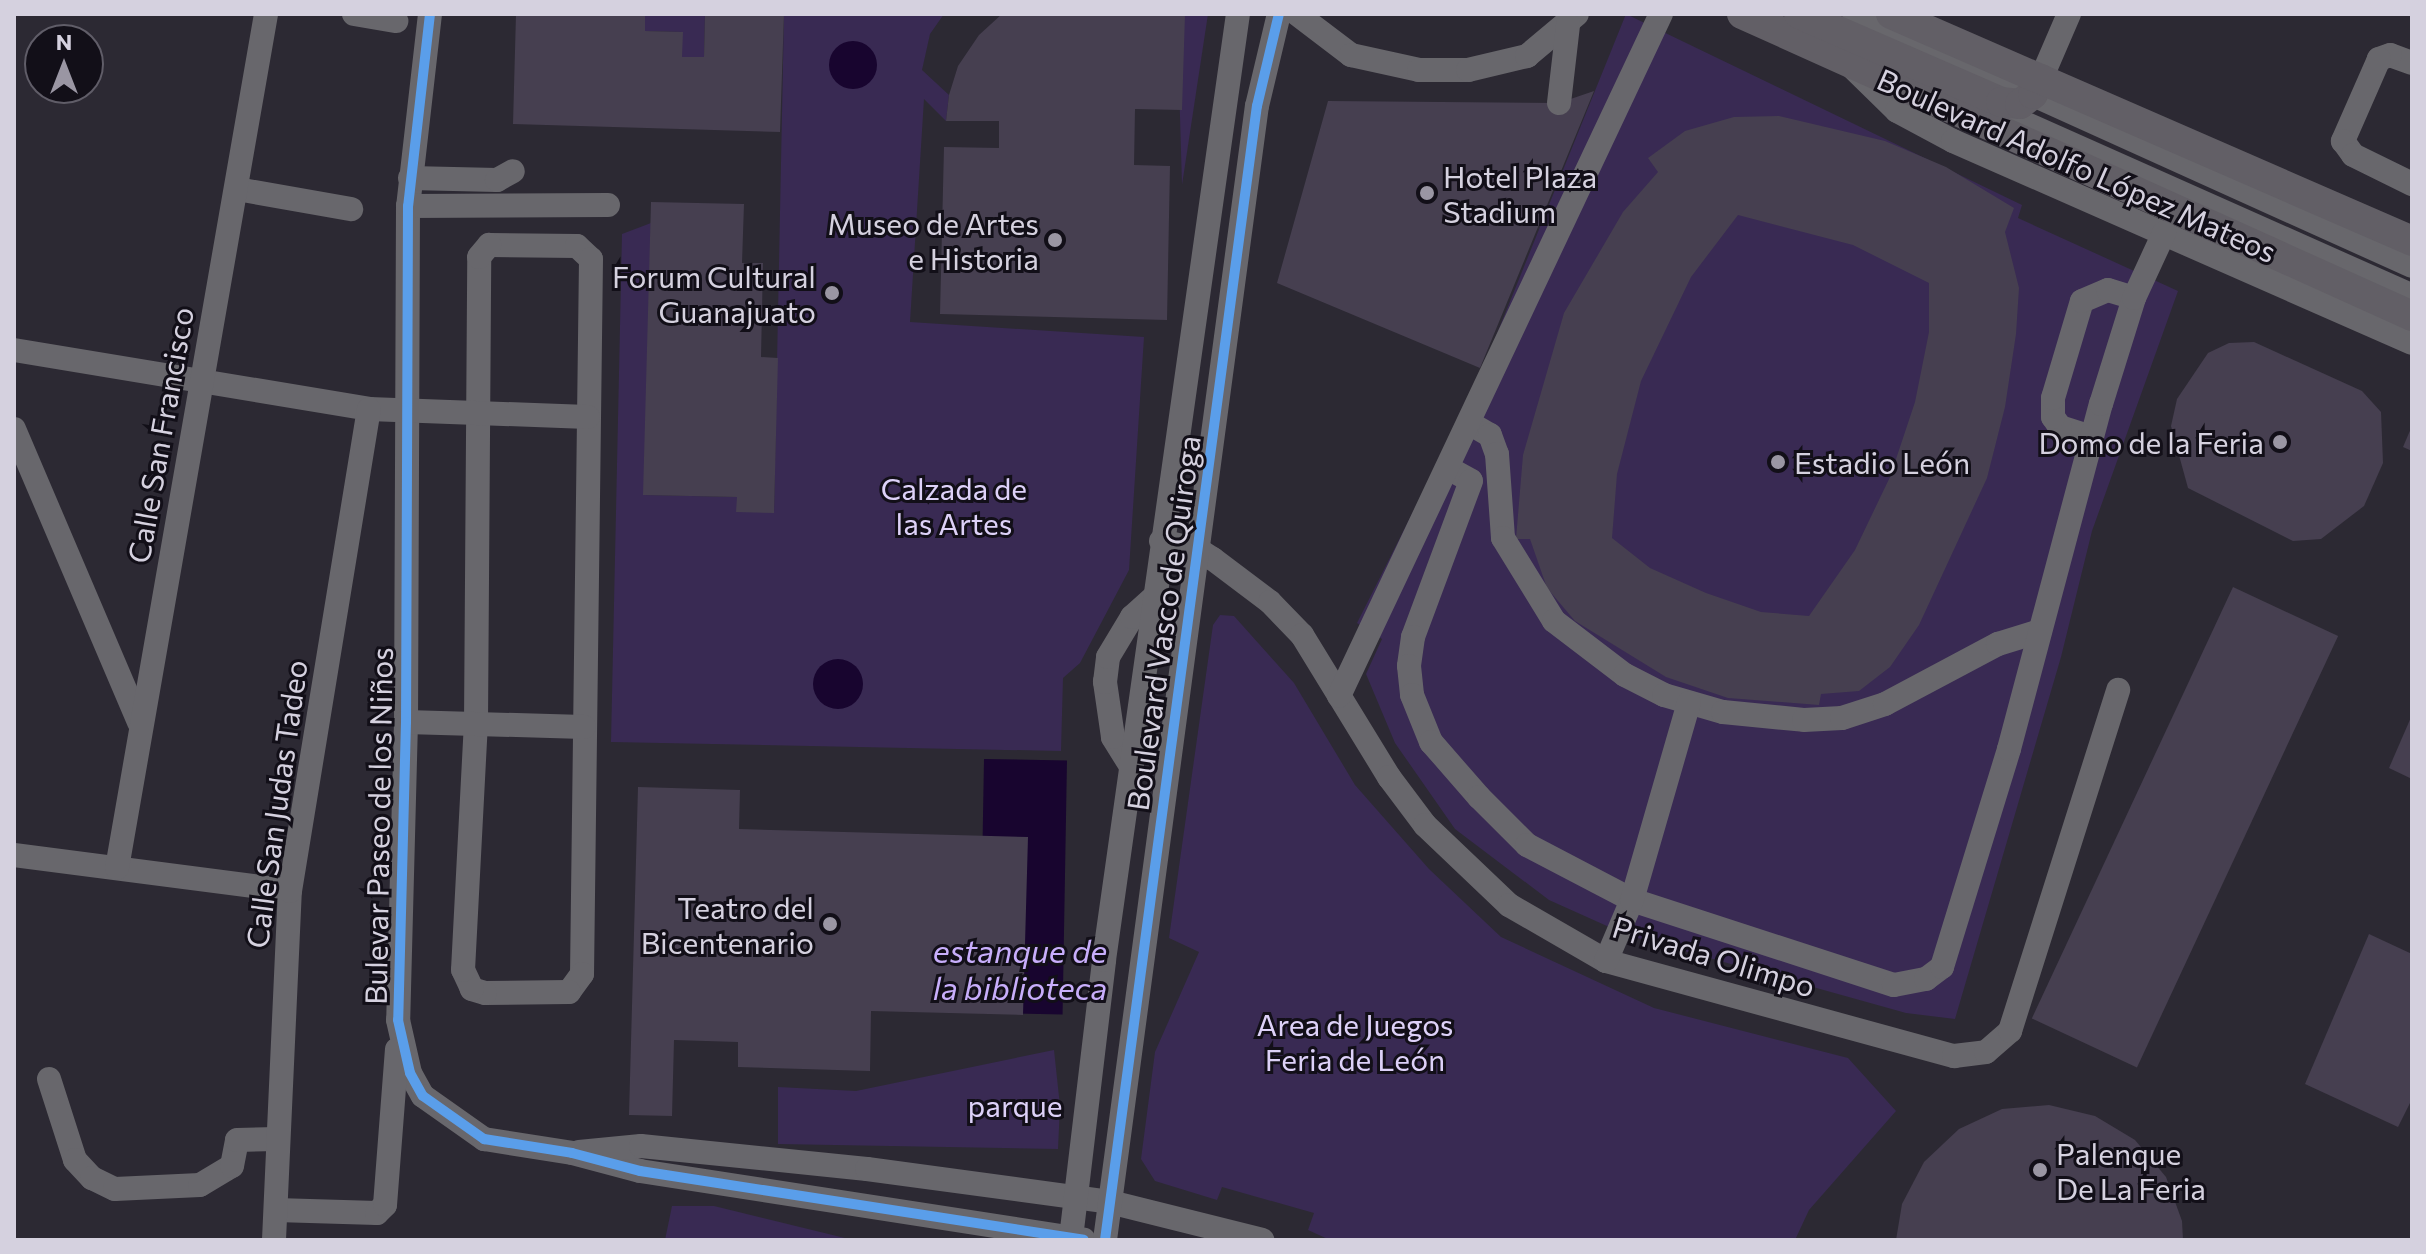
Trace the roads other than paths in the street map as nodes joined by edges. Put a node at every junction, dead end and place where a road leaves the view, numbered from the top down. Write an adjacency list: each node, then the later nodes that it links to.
1 (266, 14): 23 (street, Calle San Francisco)
2 (354, 14): 15 (street)
3 (430, 14): 21 (street, Bulevar Paseo de los Niños)
4 (1238, 14): 46 (street, Boulevard Vasco de Quiroga)
5 (1279, 14): 47 (street, Boulevard Vasco de Quiroga)
6 (1297, 14): 14 (street)
7 (1661, 14): 40 (street)
8 (1742, 14): 16 (main road, Boulevard Adolfo López Mateos)
9 (1777, 14): 30 (street)
10 (1799, 14): 18 (main road)
11 (1854, 14): 18 (street)
12 (1891, 14): 18 (main road, Boulevard Adolfo López Mateos)
13 (2069, 14): 18 (street)
14 (1573, 19): 19 (street)
15 (396, 21)
16 (1847, 62): 27 (street); 32 (main road, Boulevard Adolfo López Mateos)
17 (2412, 63): 22 (street)
18 (2037, 87): 28 (main road, Boulevard Adolfo López Mateos); 29 (street)
19 (1559, 103)
20 (513, 171): 21 (street)
21 (410, 178): 25 (street, Bulevar Paseo de los Niños)
22 (2412, 184)
23 (237, 189): 26 (street); 35 (street, Calle San Francisco)
24 (608, 205): 25 (street)
25 (408, 206): 37 (street, Bulevar Paseo de los Niños)
26 (351, 209)
27 (2164, 233): 31 (street); 33 (street)
28 (2412, 241)
29 (2412, 266)
30 (2412, 296)
31 (2134, 298): 42 (street); 42 (street)
32 (2412, 316)
33 (2412, 343)
34 (14, 350): 35 (street)
35 (202, 381): 36 (street); 53 (street, Calle San Francisco)
36 (369, 409): 37 (street); 60 (street, Calle San Judas Tadeo)
37 (405, 412): 38 (street); 54 (street, Bulevar Paseo de los Niños)
38 (479, 415): 39 (street); 39 (street); 55 (street)
39 (588, 417): 56 (street)
40 (1469, 423): 43 (street); 45 (street)
41 (14, 429): 53 (street)
42 (2091, 437): 49 (street)
43 (1448, 468): 44 (street); 51 (street)
44 (1471, 481): 45 (street); 61 (street)
45 (1497, 499): 52 (street)
46 (1161, 541): 47 (street, Privada Olimpo); 48 (street, Boulevard Vasco de Quiroga)
47 (1197, 549): 51 (street, Privada Olimpo); 70 (street, Boulevard Vasco de Quiroga)
48 (1155, 596): 57 (street, Boulevard Vasco de Quiroga); 57 (street)
49 (2040, 631): 52 (street); 61 (street)
50 (2118, 690): 62 (street, Privada Olimpo)
51 (1339, 696): 62 (street, Privada Olimpo)
52 (1689, 703): 61 (street)
53 (139, 722): 59 (street, Calle San Francisco)
54 (406, 722): 55 (street); 63 (street, Bulevar Paseo de los Niños)
55 (476, 723): 56 (street); 56 (street)
56 (584, 727)
57 (1132, 768): 69 (street, Boulevard Vasco de Quiroga)
58 (14, 855): 59 (street)
59 (117, 868): 60 (street)
60 (290, 891): 65 (street, Calle San Judas Tadeo)
61 (1632, 900): 62 (street)
62 (1606, 961)
63 (398, 1020): 66 (street, Bulevar Paseo de los Niños); 71 (street)
64 (49, 1079): 67 (street)
65 (277, 1139): 67 (street); 68 (street, Calle San Judas Tadeo)
66 (572, 1153): 69 (street, Bulevar Paseo de los Niños); 72 (street, Bulevar Paseo de los Niños)
67 (232, 1166): 68 (street)
68 (277, 1167): 71 (street, Calle San Judas Tadeo)
69 (1074, 1197): 70 (street, Bulevar Paseo de los Niños); 72 (street, Boulevard Vasco de Quiroga)
70 (1110, 1202): 74 (street, Boulevard Vasco de Quiroga); 75 (street, Bulevar Paseo de los Niños)
71 (276, 1210): 73 (street, Calle San Judas Tadeo)
72 (1078, 1239)
73 (274, 1240)
74 (1105, 1240)
75 (1262, 1240)

